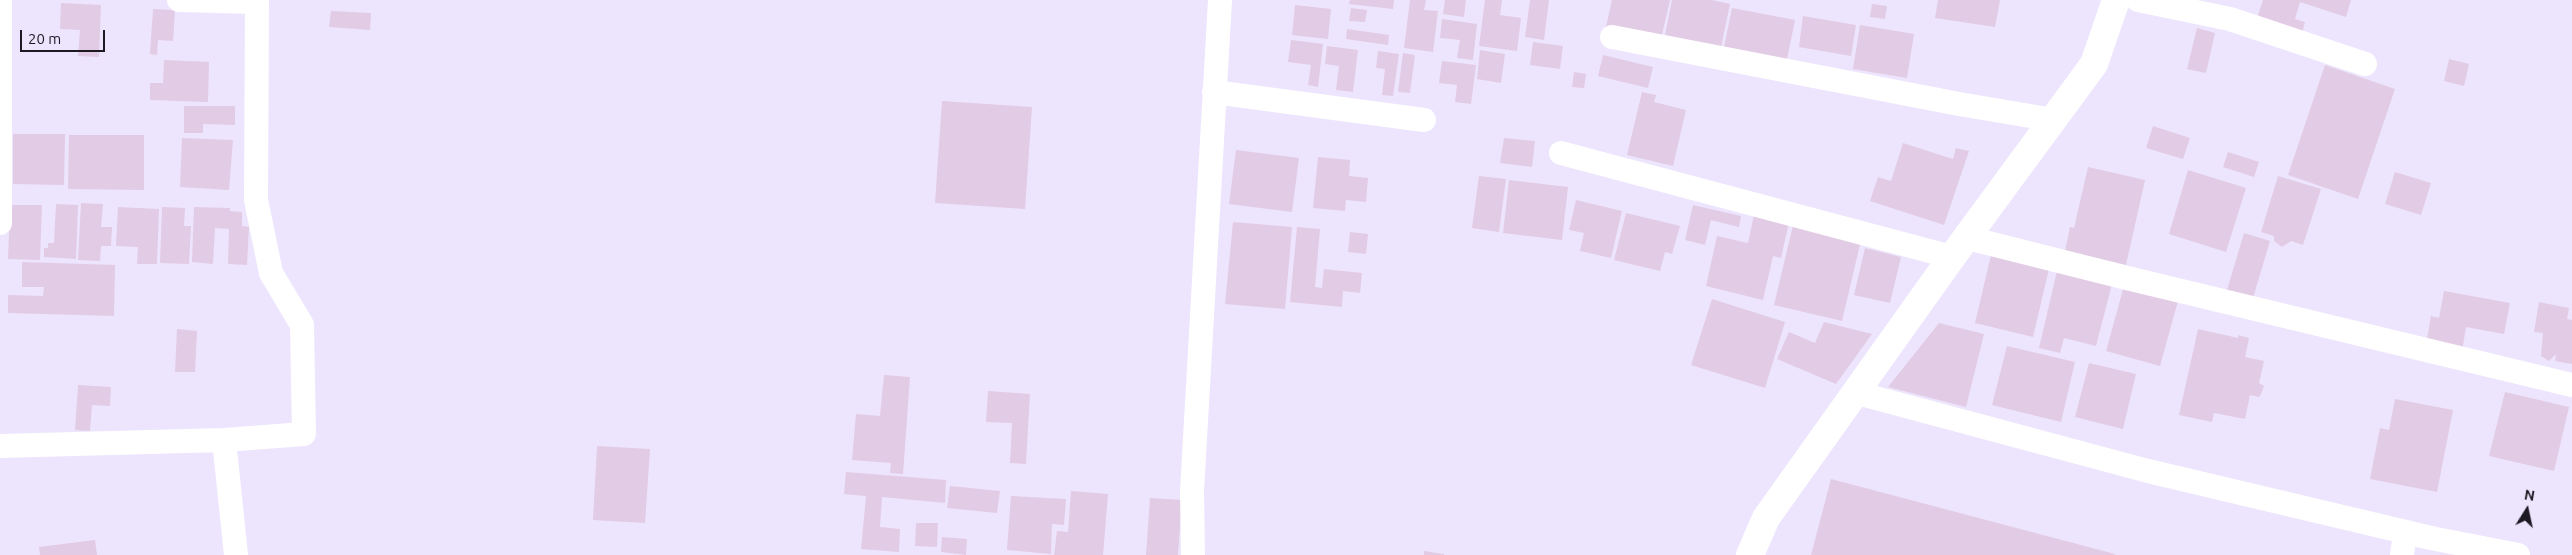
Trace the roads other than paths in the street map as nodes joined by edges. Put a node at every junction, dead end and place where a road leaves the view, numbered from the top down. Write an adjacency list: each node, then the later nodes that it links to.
1 (0, 0): 12 (street)
2 (179, 0): 16 (street)
3 (1220, 0): 8 (street)
4 (2116, 0): 10 (street)
5 (2138, 0): 7 (street)
6 (1612, 37): 10 (street)
7 (2365, 64)
8 (1214, 92): 9 (street); 20 (street)
9 (1424, 120)
10 (2054, 120): 13 (street)
11 (1561, 153): 13 (street)
12 (0, 223)
13 (1960, 247): 14 (street); 15 (street)
14 (2572, 385)
15 (1857, 392): 18 (street); 21 (street)
16 (224, 440): 17 (street); 19 (street)
17 (0, 446)
18 (2404, 544): 22 (street)
19 (236, 555)
20 (1193, 555)
21 (1750, 555)
22 (2518, 555)

